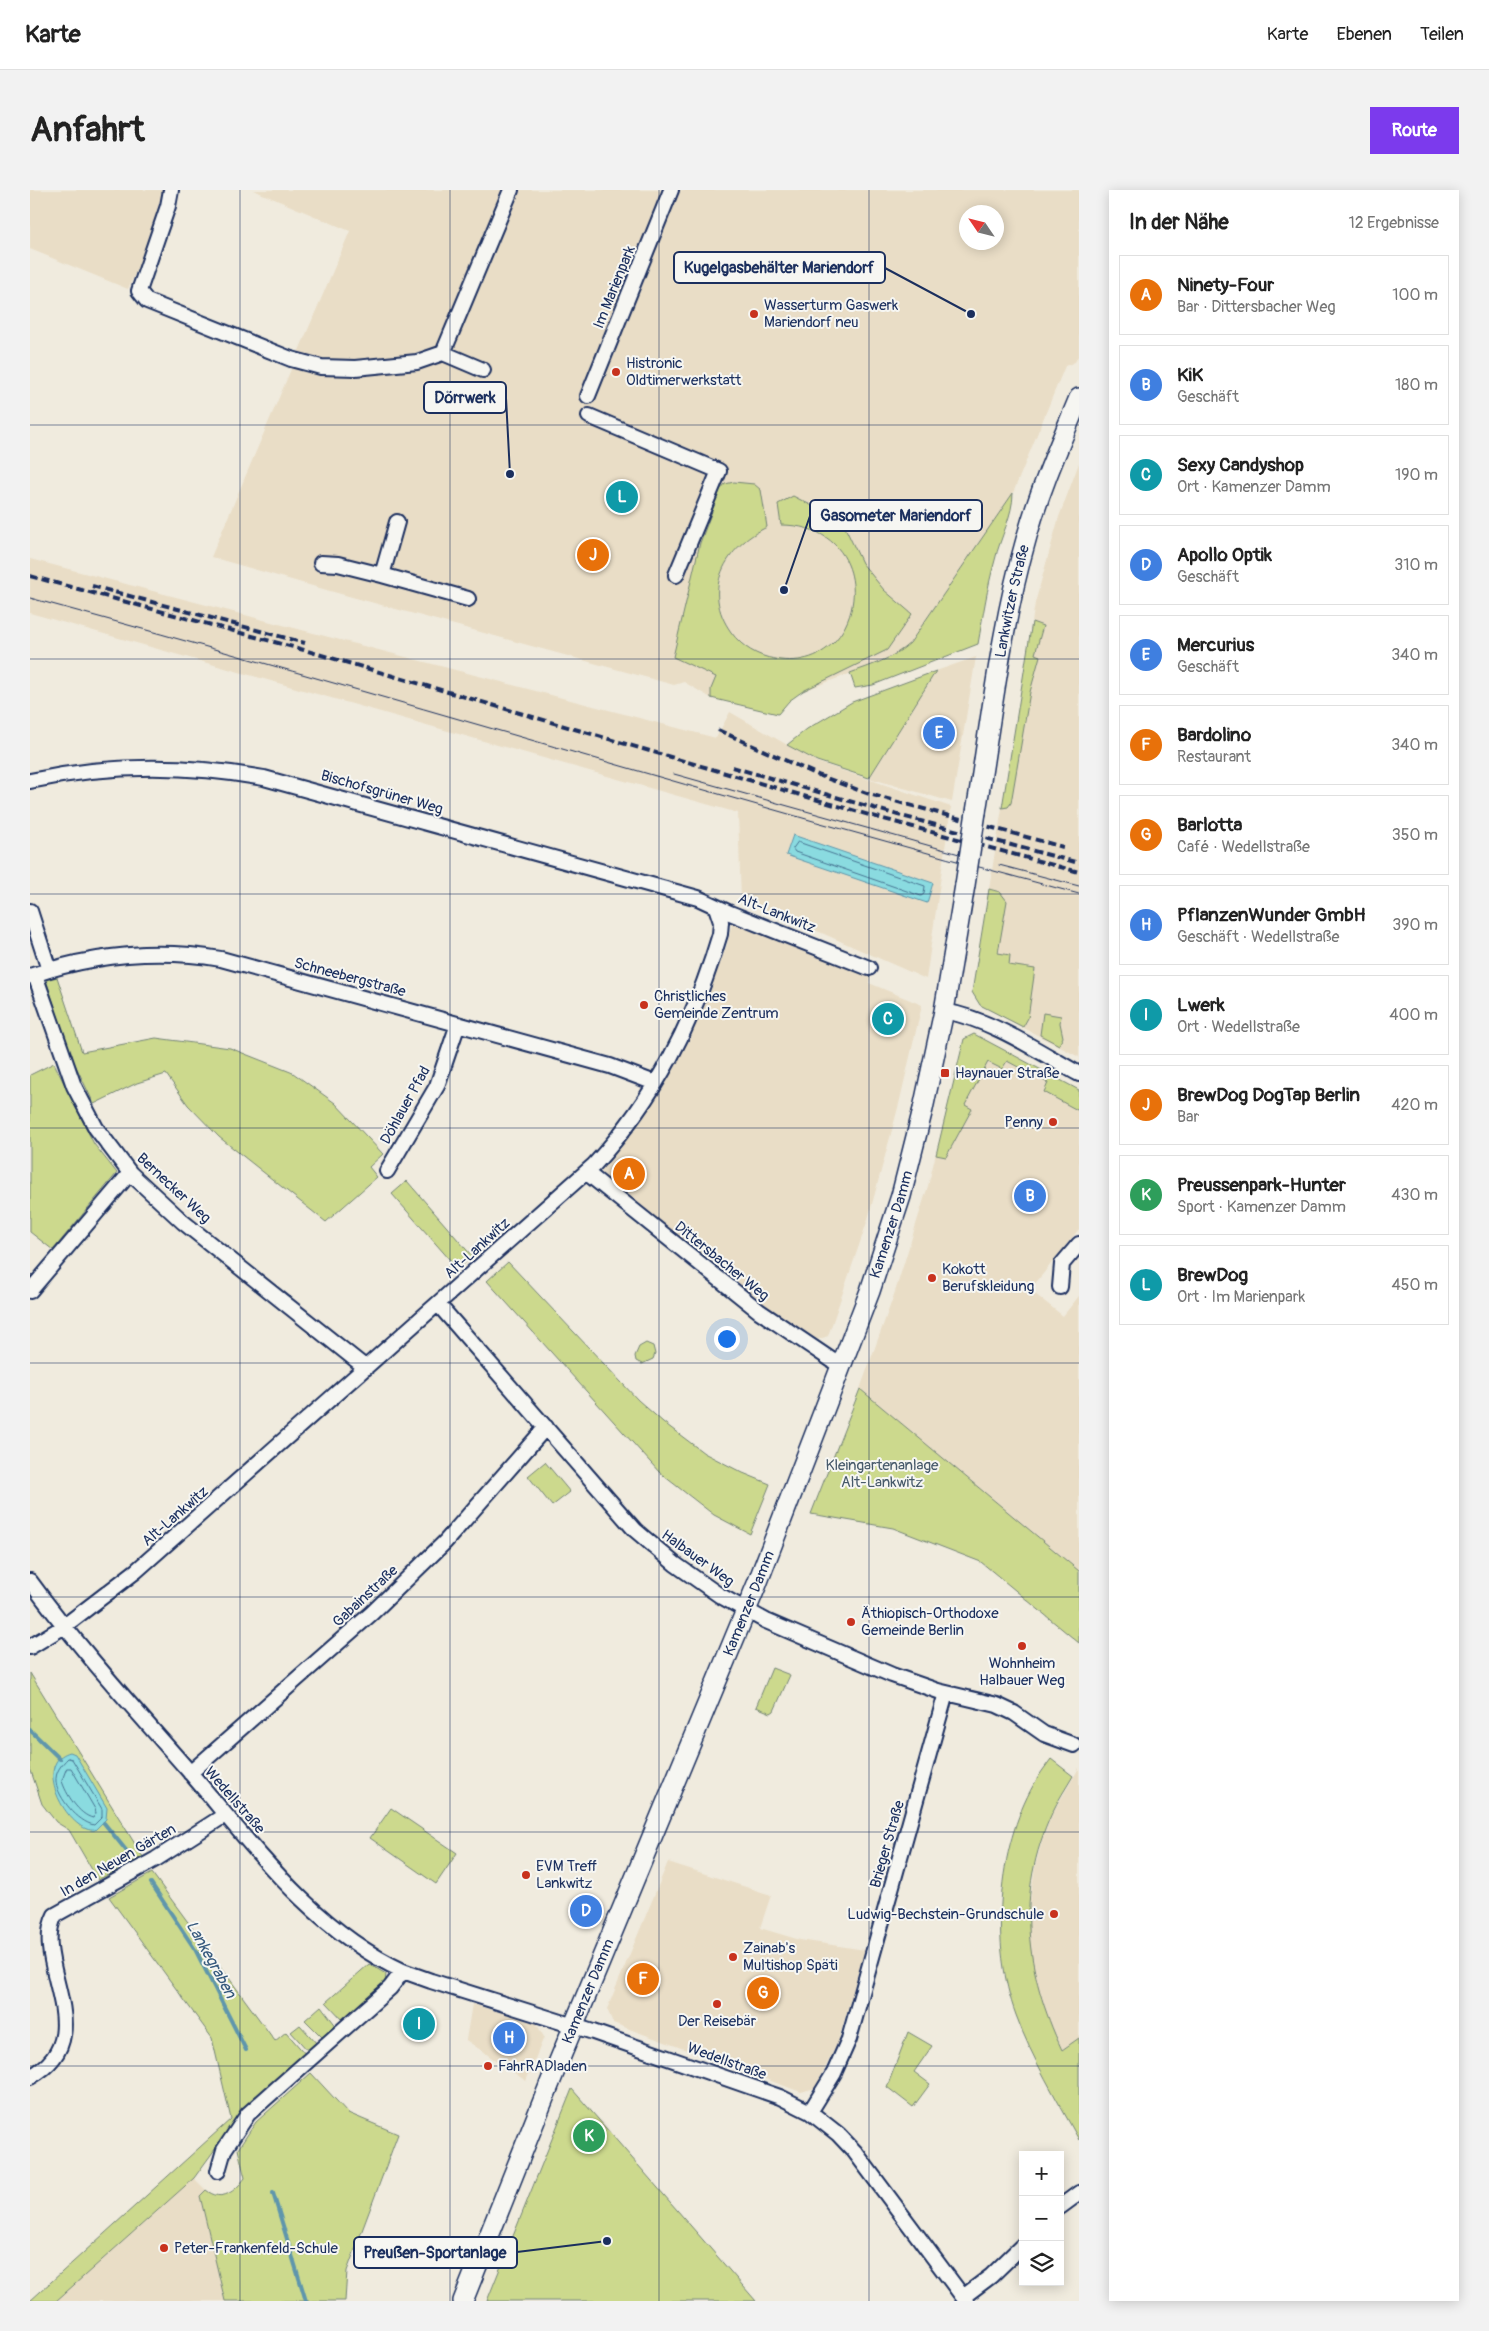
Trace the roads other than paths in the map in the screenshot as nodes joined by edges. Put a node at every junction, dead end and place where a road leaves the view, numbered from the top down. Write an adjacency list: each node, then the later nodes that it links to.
1 (171, 190): 4 (street)
2 (511, 190): 4 (street)
3 (672, 190): 6 (street, Im Marienpark)
4 (443, 353): 5 (street)
5 (483, 370)
6 (588, 396)
7 (1079, 398): 15 (main road, Lankwitzer Straße, bridge)
8 (589, 416): 12 (street)
9 (397, 522): 11 (street)
10 (321, 563): 11 (street)
11 (382, 575): 13 (street)
12 (676, 575)
13 (468, 599)
14 (30, 782): 16 (street, Bischofsgrüner Weg)
15 (965, 885): 21 (main road, Kamenzer Damm)
16 (716, 907): 18 (street, Alt-Lankwitz); 24 (street, Alt-Lankwitz)
17 (30, 911): 19 (street)
18 (869, 968)
19 (49, 970): 20 (street, Schneebergstraße); 22 (street, Schneebergstraße)
20 (32, 976): 26 (street, Bernecker Weg)
21 (944, 1011): 23 (street); 32 (main road, Kamenzer Damm)
22 (458, 1024): 24 (street, Schneebergstraße); 25 (street, Döhlauer Pfad)
23 (1079, 1074)
24 (655, 1083): 27 (street, Alt-Lankwitz)
25 (387, 1171)
26 (130, 1173): 30 (street); 33 (street, Bernecker Weg)
27 (587, 1173): 31 (street, Alt-Lankwitz); 32 (street, Dittersbacher Weg)
28 (1079, 1244): 29 (street)
29 (1060, 1286)
30 (30, 1291)
31 (438, 1304): 33 (street, Alt-Lankwitz); 34 (street, Halbauer Weg)
32 (842, 1367): 36 (main road, Kamenzer Damm)
33 (366, 1368): 37 (street, Alt-Lankwitz)
34 (546, 1428): 36 (street, Halbauer Weg); 41 (street, Gabainstraße)
35 (30, 1581): 37 (street, Wedellstraße)
36 (746, 1610): 39 (street, Halbauer Weg); 46 (main road, Kamenzer Damm)
37 (63, 1626): 38 (street, Alt-Lankwitz); 41 (street, Wedellstraße)
38 (30, 1647)
39 (946, 1693): 40 (street, Halbauer Weg); 48 (street, Brieger Straße)
40 (1074, 1744)
41 (190, 1773): 42 (street, Wedellstraße)
42 (225, 1815): 43 (street, In den Neuen Gärten); 44 (street, Wedellstraße)
43 (36, 1947)
44 (403, 1971): 46 (street, Wedellstraße); 49 (street)
45 (42, 1976): 47 (street)
46 (574, 2025): 48 (street, Wedellstraße); 54 (main road, Kamenzer Damm)
47 (30, 2077)
48 (810, 2112): 53 (street, Wedellstraße)
49 (218, 2171)
50 (1079, 2193): 51 (street)
51 (1064, 2204)
52 (1019, 2249): 53 (street, Wedellstraße)
53 (965, 2299)
54 (463, 2301)

